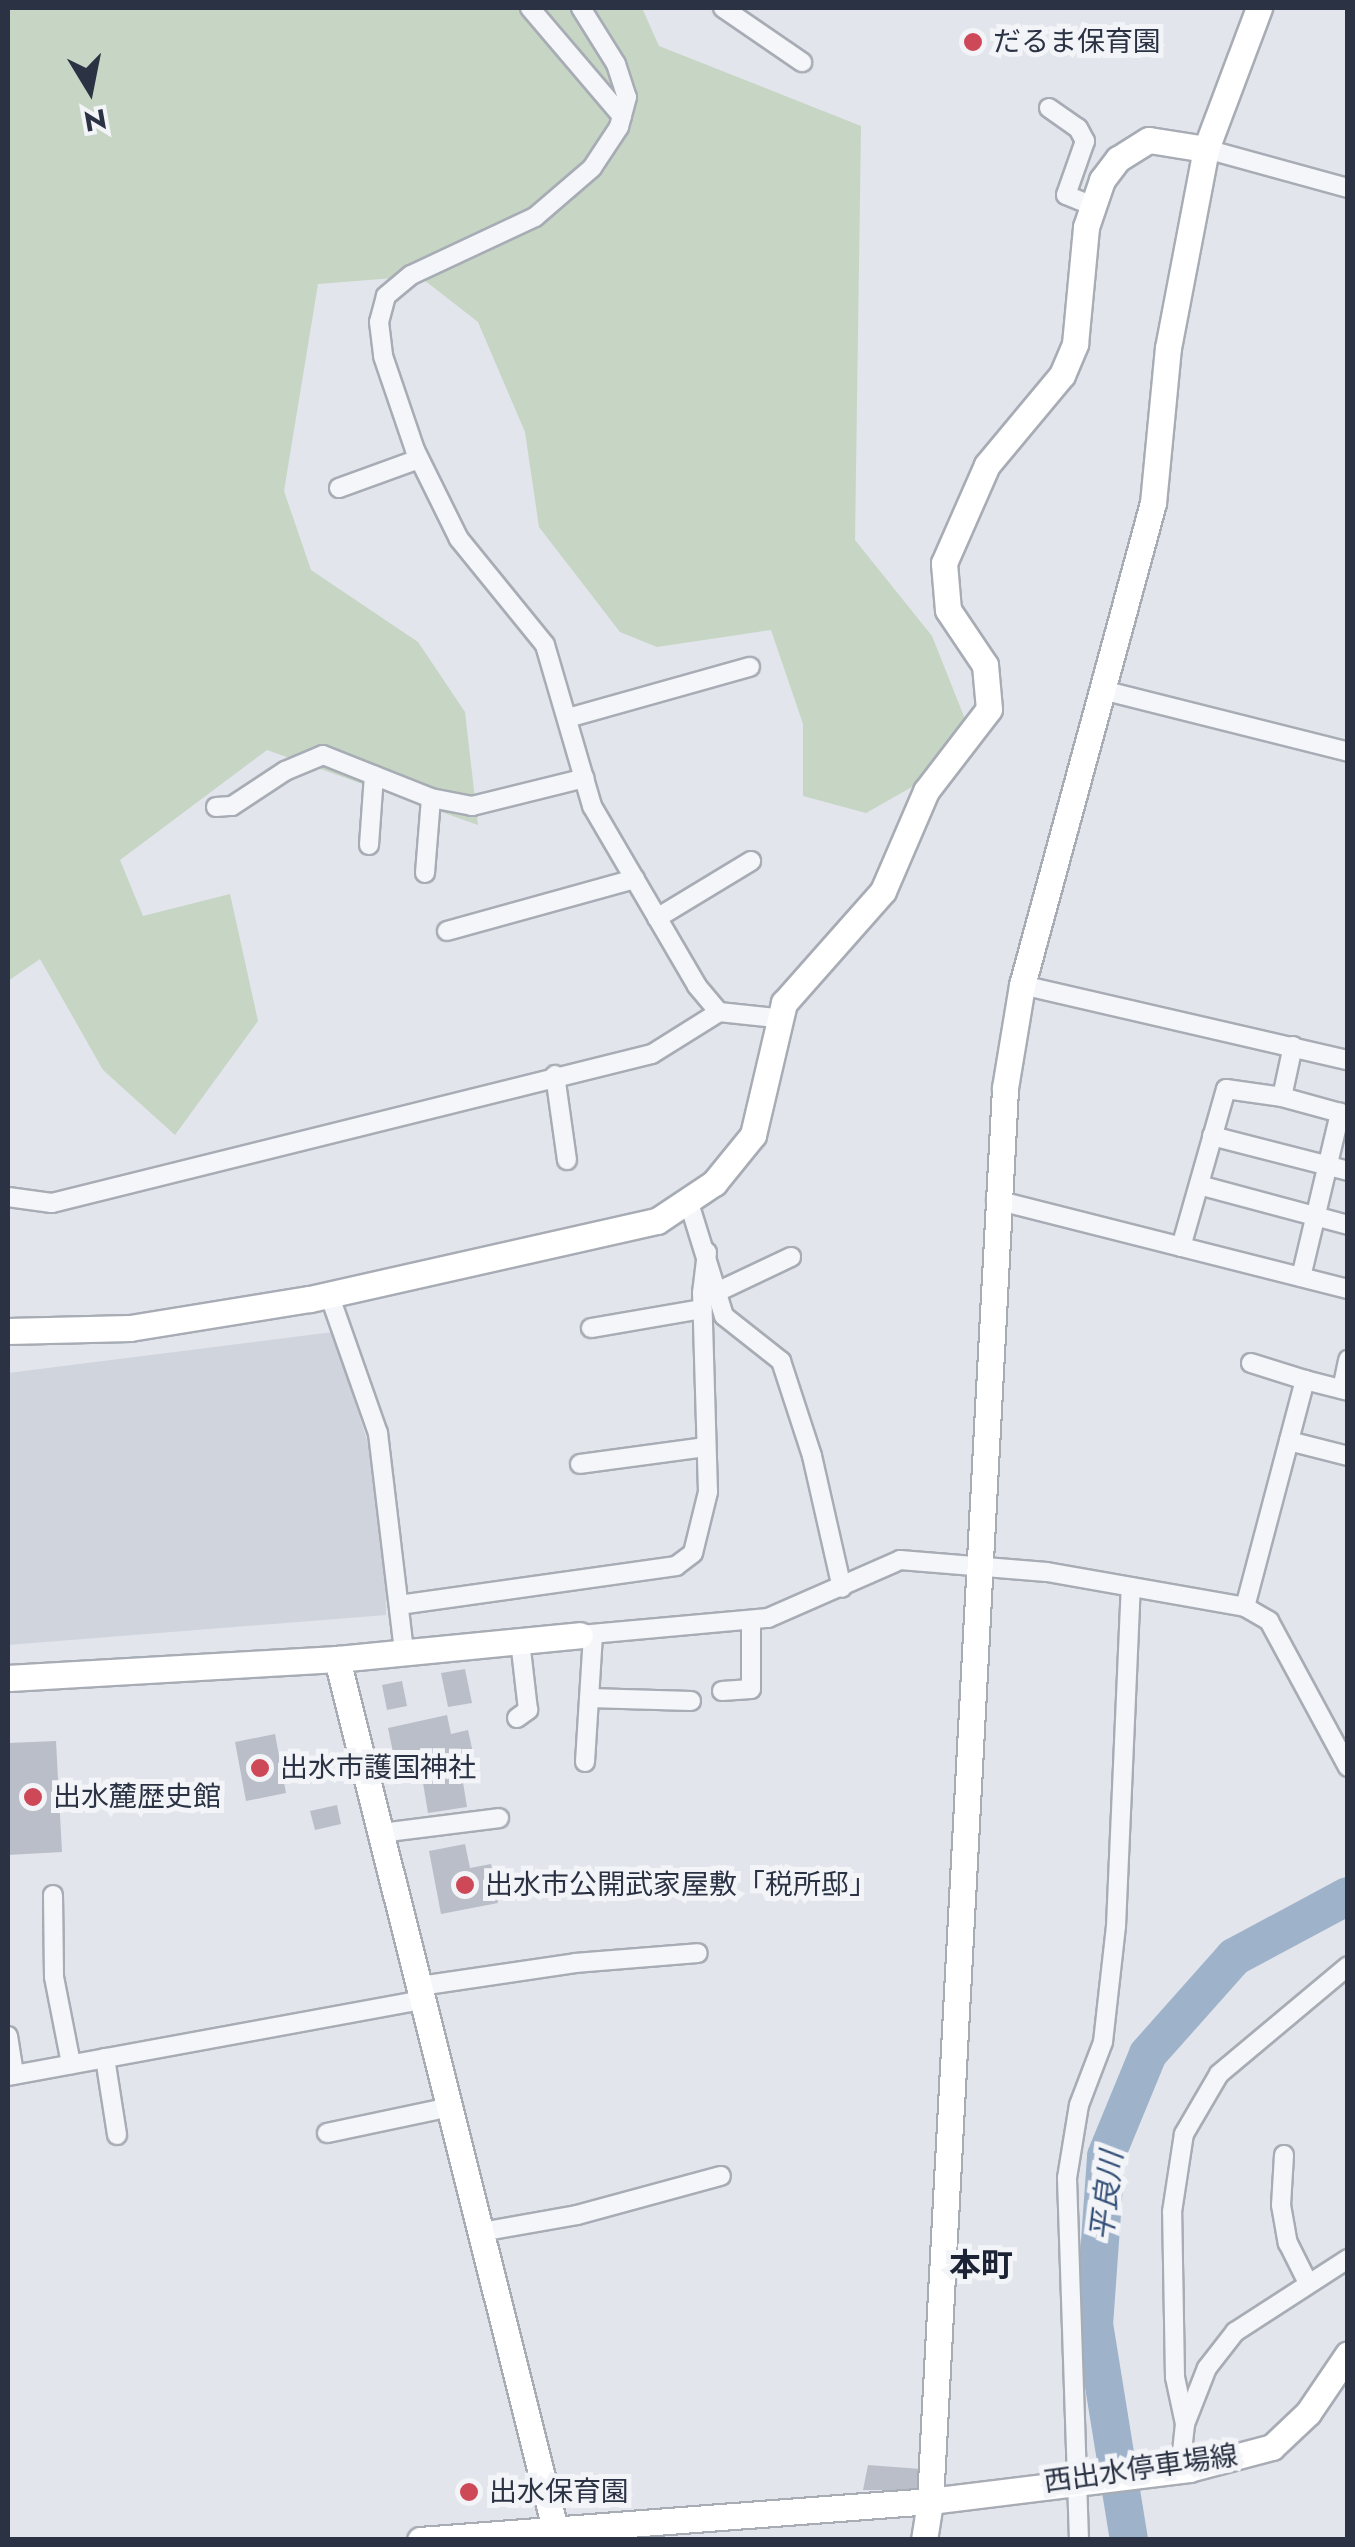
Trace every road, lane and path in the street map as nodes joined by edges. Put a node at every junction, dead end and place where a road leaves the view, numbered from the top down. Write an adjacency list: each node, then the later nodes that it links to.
1 (530, 8): 7 (street)
2 (582, 8): 7 (street)
3 (723, 8): 5 (street)
4 (1259, 8): 8 (street)
5 (802, 62)
6 (1049, 108): 10 (street)
7 (622, 116): 11 (street)
8 (1206, 149): 9 (street); 10 (street); 14 (street)
9 (1348, 188)
10 (1092, 206): 29 (street)
11 (418, 458): 12 (street); 15 (street)
12 (340, 488)
13 (750, 667): 15 (street)
14 (1102, 690): 16 (street); 27 (street)
15 (568, 718): 18 (street)
16 (1348, 752)
17 (374, 775): 19 (street); 20 (street); 21 (street)
18 (585, 778): 19 (street); 24 (street)
19 (431, 798): 23 (street)
20 (216, 807)
21 (369, 846)
22 (751, 861): 25 (street)
23 (425, 874)
24 (634, 879): 25 (street); 26 (street)
25 (657, 918): 28 (street)
26 (447, 931)
27 (1022, 985): 30 (street); 41 (street)
28 (719, 1012): 29 (street); 32 (street)
29 (776, 1018): 42 (street)
30 (1293, 1046): 31 (street); 33 (street)
31 (1348, 1060)
32 (556, 1075): 36 (street); 40 (street)
33 (1282, 1097): 34 (street); 35 (street)
34 (1344, 1114): 37 (street)
35 (1212, 1136): 37 (street); 39 (street)
36 (567, 1160)
37 (1328, 1166): 38 (street); 43 (street)
38 (1348, 1172)
39 (1198, 1185): 43 (street); 45 (street)
40 (8, 1197)
41 (996, 1200): 45 (street); 63 (street)
42 (689, 1203): 46 (street); 51 (street)
43 (1315, 1216): 44 (street); 48 (street)
44 (1348, 1225)
45 (1181, 1247): 48 (street)
46 (707, 1252): 50 (street); 52 (street)
47 (791, 1256): 50 (street)
48 (1301, 1277): 49 (street)
49 (1348, 1289)
50 (717, 1292): 65 (street)
51 (329, 1294): 54 (street); 66 (street)
52 (702, 1309): 53 (street); 60 (street)
53 (591, 1328)
54 (8, 1331)
55 (1348, 1360): 58 (street)
56 (1251, 1363): 57 (street)
57 (1305, 1380): 58 (street); 59 (street)
58 (1344, 1390)
59 (1289, 1441): 61 (street); 67 (street)
60 (706, 1448): 62 (street); 66 (street)
61 (1348, 1456)
62 (580, 1464)
63 (978, 1564): 64 (street); 65 (street); 102 (street)
64 (1131, 1587): 67 (street); 101 (street)
65 (842, 1588): 68 (street)
66 (399, 1605): 71 (street)
67 (1245, 1607): 79 (street)
68 (751, 1620): 69 (street); 74 (street)
69 (587, 1634): 70 (street); 75 (street)
70 (520, 1641): 71 (street); 77 (street)
71 (404, 1652): 72 (street)
72 (337, 1660): 73 (street); 81 (street)
73 (8, 1678)
74 (722, 1692)
75 (589, 1698): 76 (street); 78 (street)
76 (691, 1701)
77 (517, 1718)
78 (584, 1762)
79 (1348, 1767)
80 (499, 1818): 81 (street)
81 (381, 1833): 85 (street)
82 (53, 1895): 88 (street)
83 (698, 1954): 85 (street)
84 (1348, 1966): 99 (street)
85 (422, 1993): 87 (street); 90 (street)
86 (8, 2036): 89 (street)
87 (105, 2058): 88 (street); 92 (street)
88 (72, 2064): 89 (street)
89 (10, 2075)
90 (450, 2107): 91 (street); 95 (street)
91 (327, 2133)
92 (117, 2135)
93 (1284, 2155): 97 (street)
94 (721, 2176): 95 (street)
95 (482, 2232): 103 (street)
96 (1348, 2258): 97 (street)
97 (1308, 2284): 99 (street)
98 (1348, 2354): 100 (street, 西出水停車場線)
99 (1185, 2424): 100 (street)
100 (1180, 2470): 101 (street, 西出水停車場線)
101 (1073, 2478): 102 (street, 西出水停車場線); 106 (street)
102 (930, 2500): 103 (street, 西出水停車場線); 105 (street)
103 (555, 2532): 104 (street, 西出水停車場線)
104 (420, 2540)
105 (924, 2540)
106 (1079, 2540)

